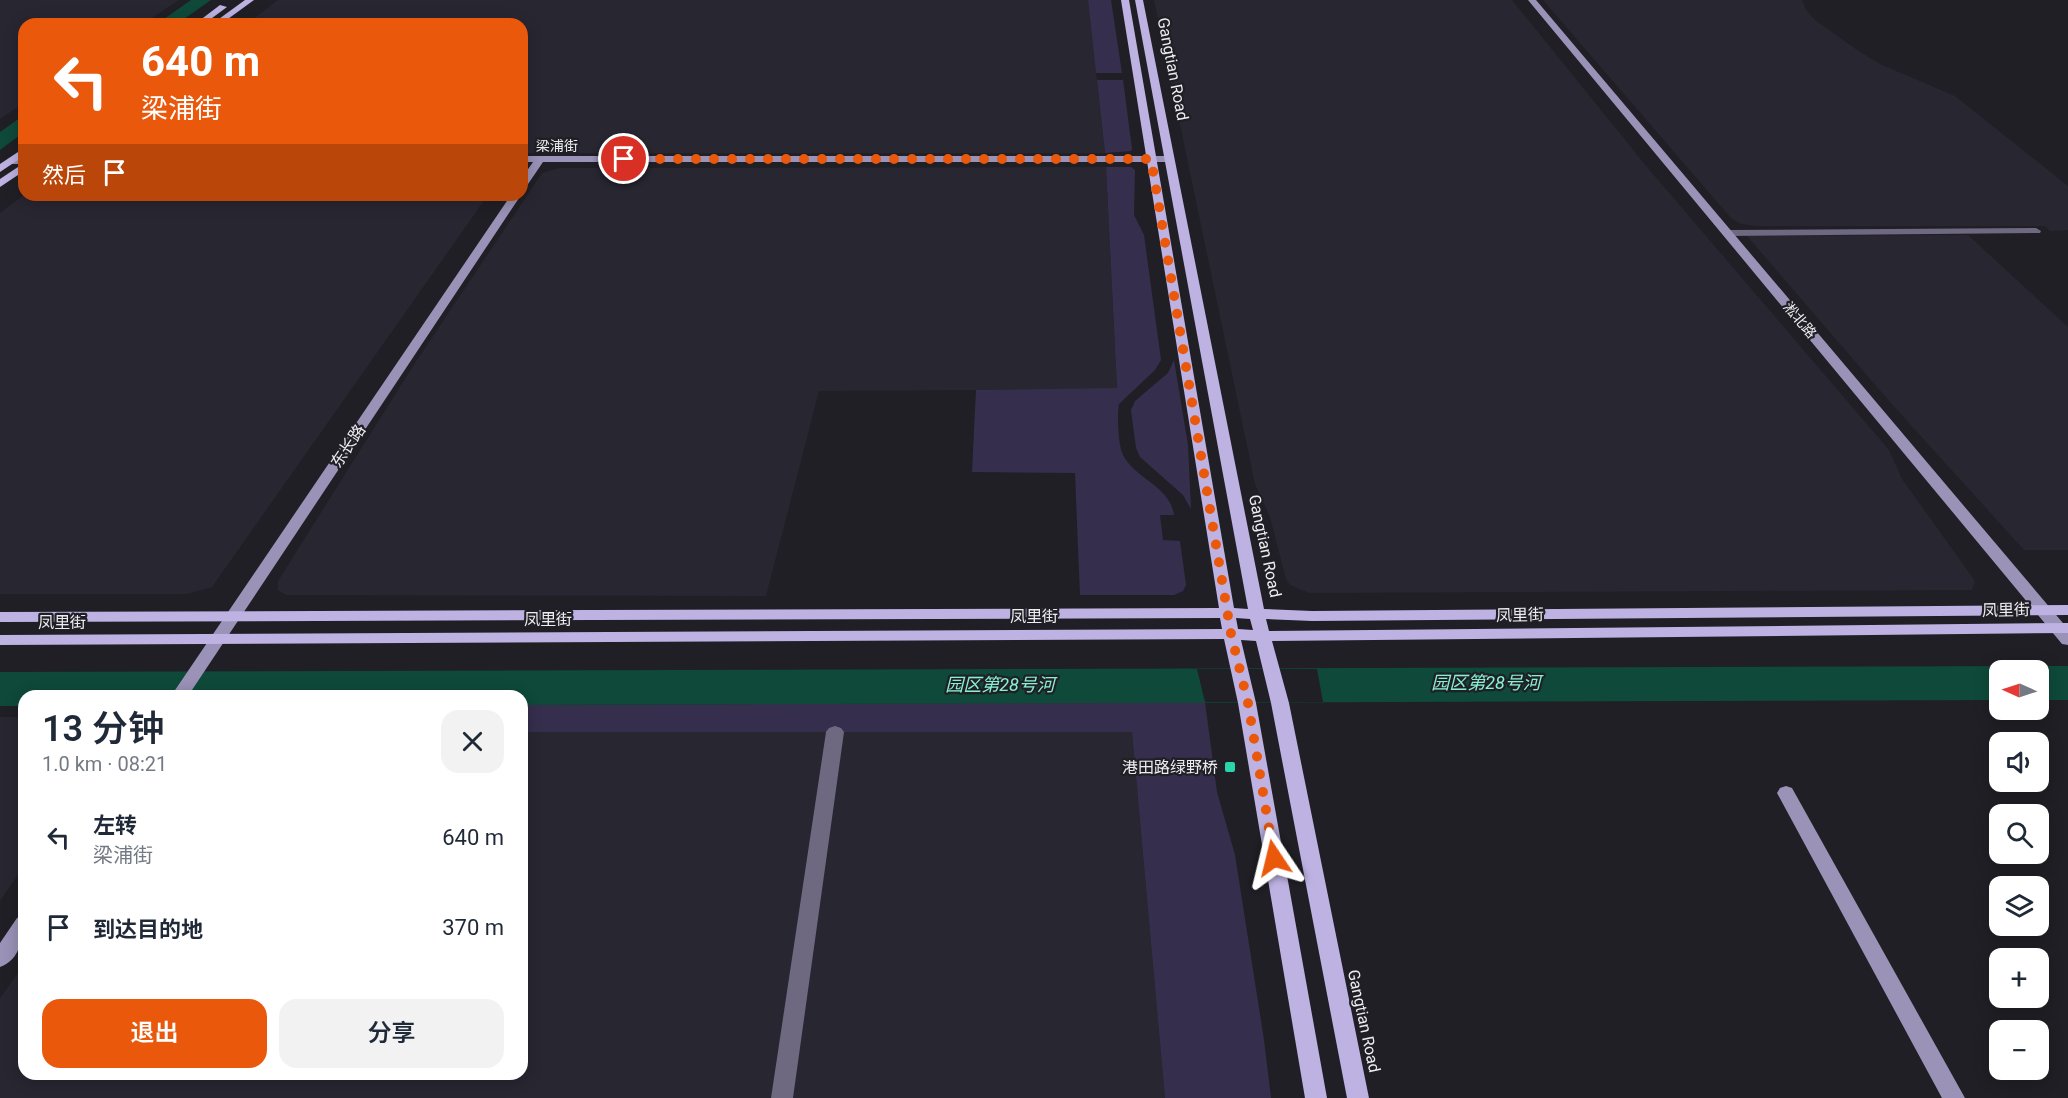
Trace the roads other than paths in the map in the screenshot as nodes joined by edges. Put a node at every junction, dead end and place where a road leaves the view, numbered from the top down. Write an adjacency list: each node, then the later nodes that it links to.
1 (233, 0): 6 (main road)
2 (250, 0): 7 (main road)
3 (1125, 0): 11 (main road)
4 (1138, 0): 12 (main road, Gangtian Road)
5 (1532, 0): 21 (street, 淞北路)
6 (208, 18)
7 (224, 18)
8 (18, 156): 13 (main road)
9 (528, 159): 10 (street, 梁浦街)
10 (540, 159): 11 (street, 梁浦街); 17 (street)
11 (1151, 159): 12 (street, 梁浦街); 24 (main road)
12 (1169, 159): 25 (main road, Gangtian Road)
13 (11, 161): 14 (street); 15 (main road)
14 (18, 161)
15 (0, 169)
16 (18, 170): 18 (main road)
17 (528, 176)
18 (0, 184)
19 (512, 201): 27 (street, 东长路)
20 (2037, 231): 21 (street)
21 (1728, 233): 22 (street, 淞北路)
22 (2043, 609): 23 (main road, 凤里街); 25 (main road, 凤里街); 28 (street, 淞北路)
23 (2068, 609)
24 (1228, 613): 25 (main road, 凤里街); 27 (main road, 凤里街); 29 (main road)
25 (1257, 614): 30 (main road, Gangtian Road)
26 (0, 616): 27 (main road, 凤里街)
27 (234, 616): 31 (street, 东长路)
28 (2065, 632): 30 (main road, 凤里街)
29 (1231, 634): 30 (main road, 凤里街); 31 (main road, 凤里街); 39 (main road)
30 (1263, 636): 40 (main road, Gangtian Road)
31 (218, 639): 32 (main road, 凤里街); 33 (street, 东长路)
32 (0, 640)
33 (183, 690)
34 (834, 732): 38 (street)
35 (1786, 793): 41 (street)
36 (18, 933): 37 (street)
37 (0, 959)
38 (782, 1098)
39 (1316, 1098)
40 (1358, 1098)
41 (1954, 1098)

